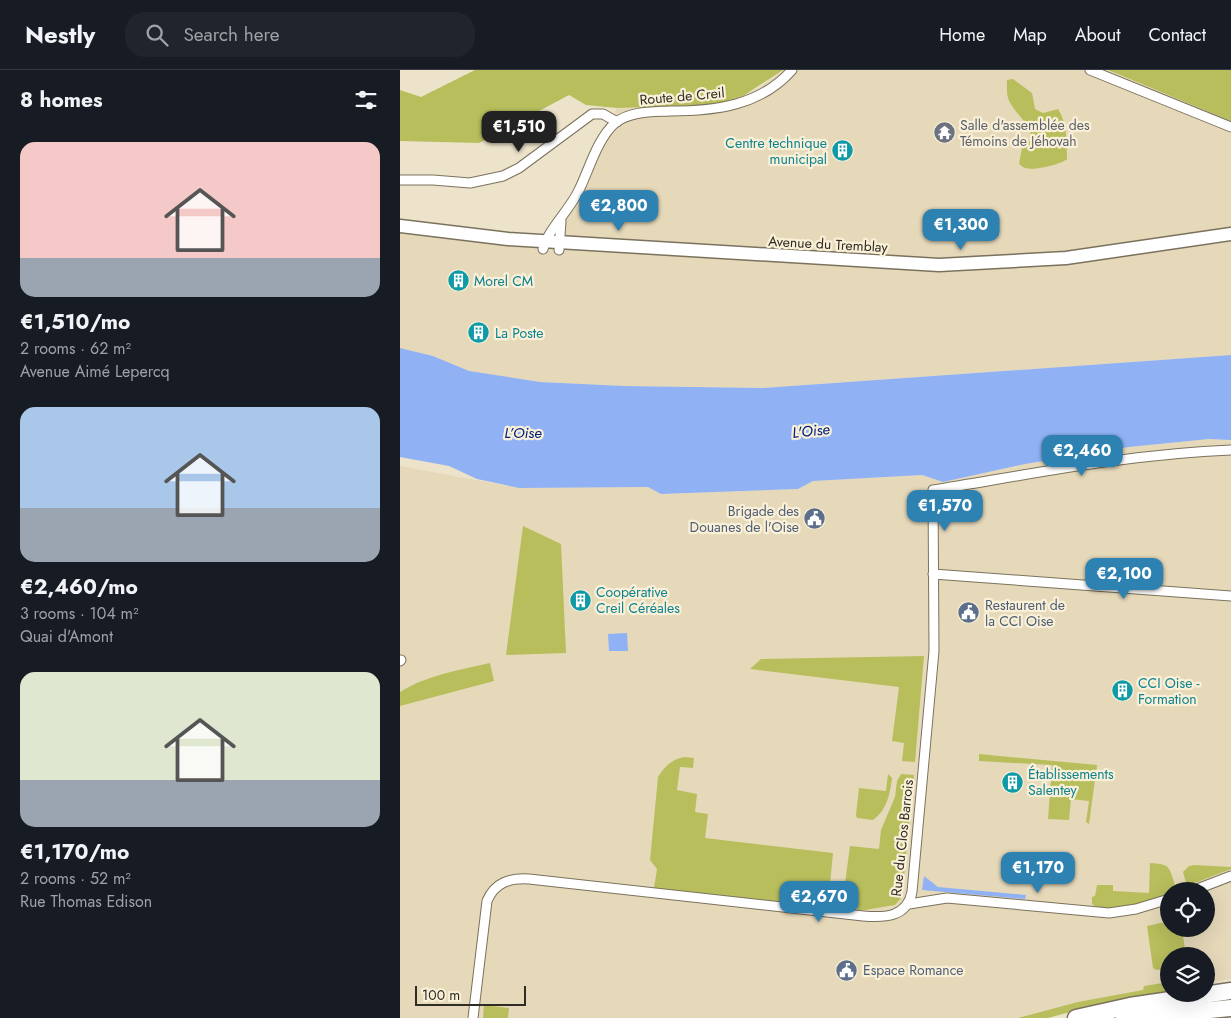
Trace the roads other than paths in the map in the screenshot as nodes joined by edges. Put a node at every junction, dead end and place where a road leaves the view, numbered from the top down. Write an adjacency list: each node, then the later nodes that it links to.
1 (792, 70): 3 (street, Route de Creil)
2 (1090, 70): 4 (street)
3 (617, 122): 5 (street); 6 (street)
4 (1231, 127)
5 (400, 180)
6 (562, 218): 10 (street); 11 (street)
7 (400, 226): 10 (main road, Avenue du Tremblay)
8 (400, 230): 10 (main road, Avenue du Tremblay)
9 (1231, 234): 11 (main road, Avenue du Tremblay)
10 (545, 242): 11 (main road, Avenue du Tremblay)
11 (559, 242)
12 (1231, 450): 13 (street, Rue du Clos Barrois)
13 (933, 574): 14 (street); 18 (street, Rue du Clos Barrois)
14 (1231, 596)
15 (1231, 876): 16 (street)
16 (1215, 882)
17 (1160, 902): 18 (street)
18 (909, 904): 22 (street, Rue du Clos Barrois)
19 (1231, 991): 23 (highway)
20 (1231, 1000): 24 (highway)
21 (1231, 1008): 25 (highway)
22 (473, 1018)
23 (1076, 1018)
24 (1119, 1018)
25 (1124, 1018)

